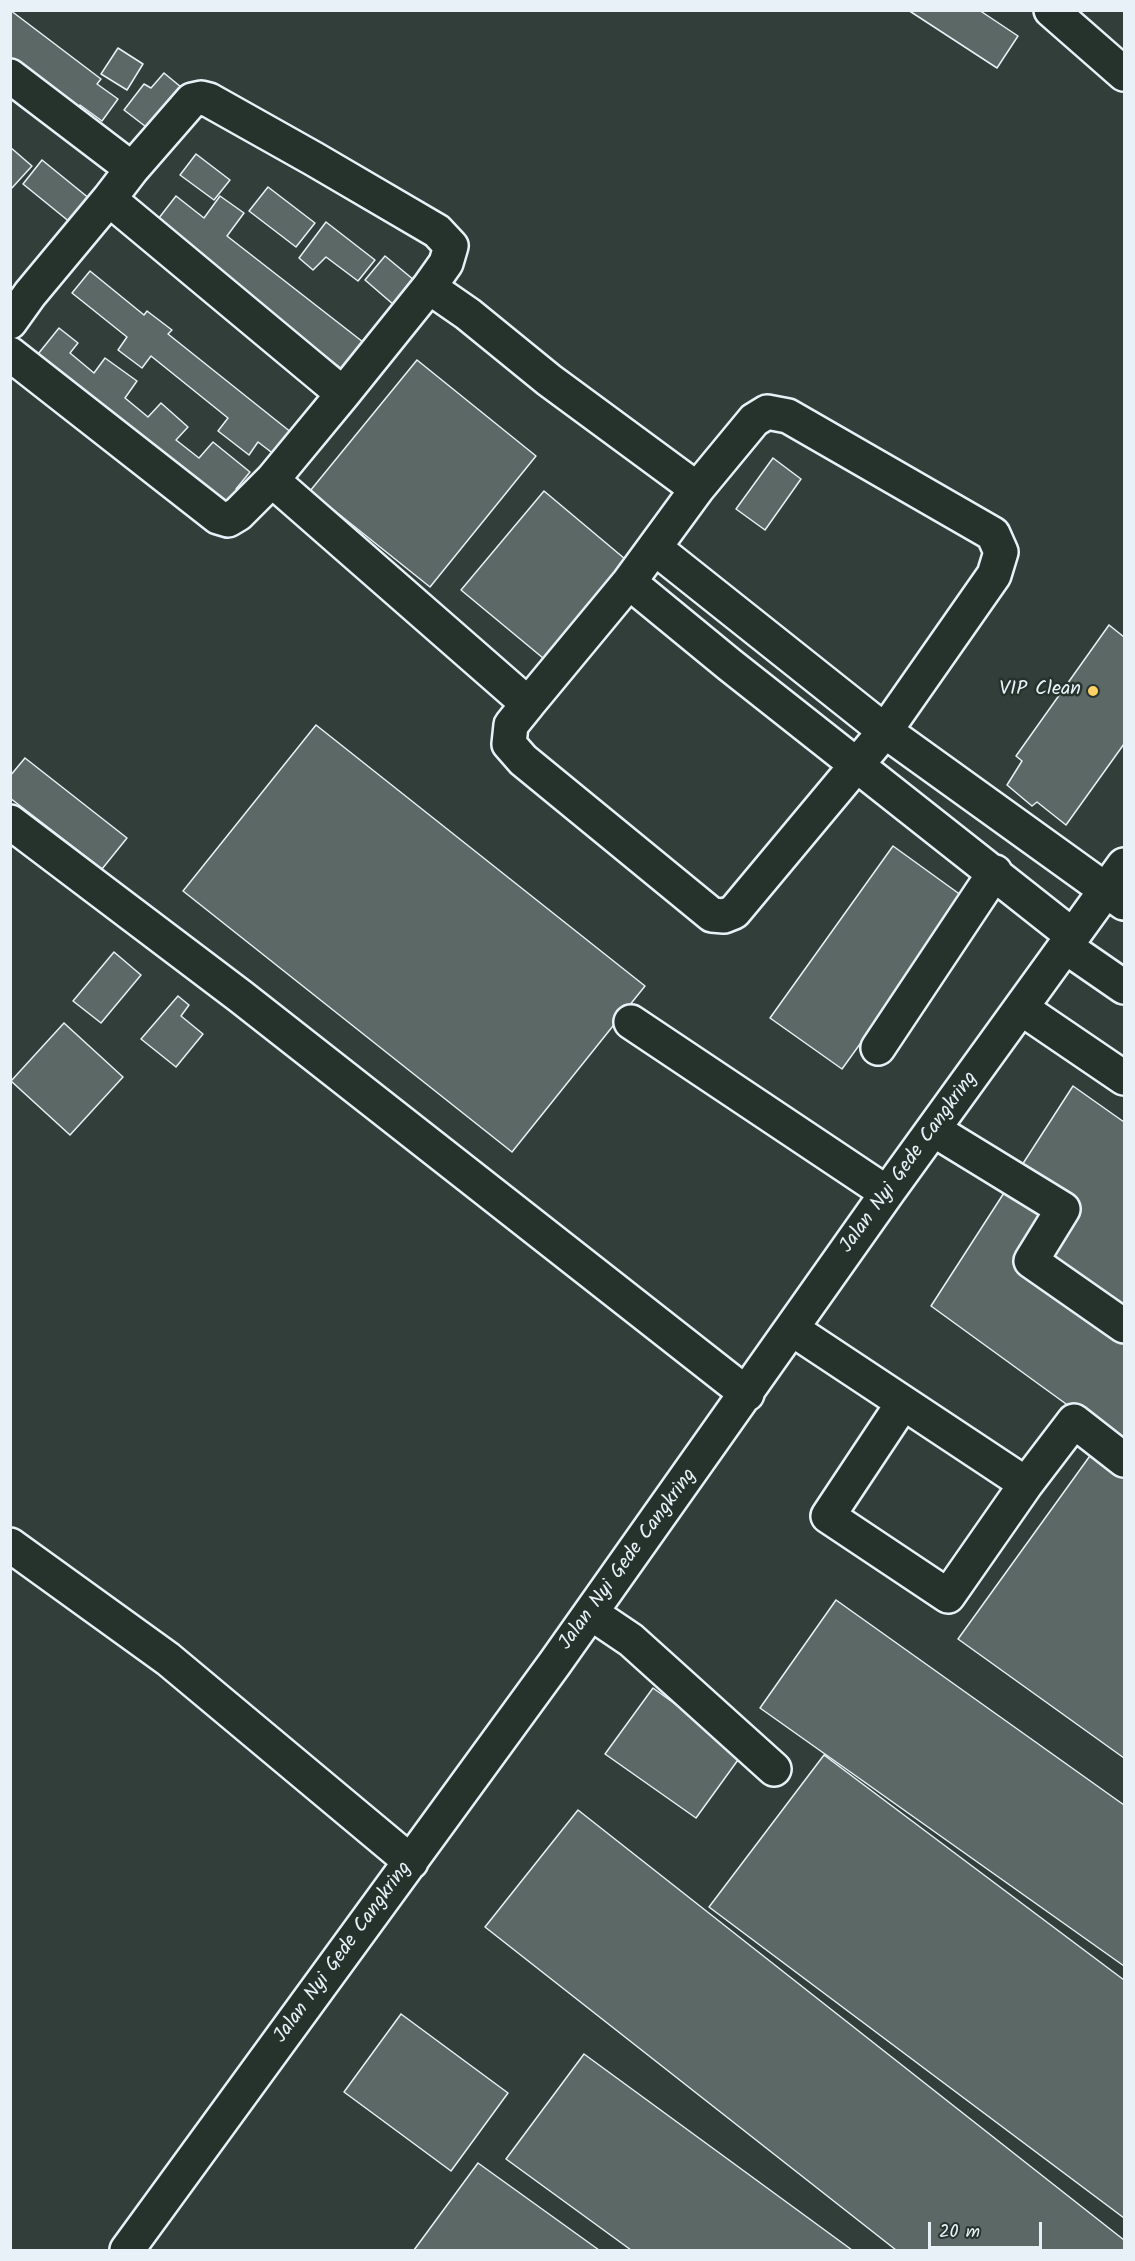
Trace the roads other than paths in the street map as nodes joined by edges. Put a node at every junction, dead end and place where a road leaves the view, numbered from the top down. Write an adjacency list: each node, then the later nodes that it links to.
1 (1051, 10): 2 (street)
2 (1125, 74)
3 (10, 76): 4 (street)
4 (132, 169): 5 (street); 7 (street)
5 (109, 200): 6 (street); 10 (street)
6 (20, 286): 8 (street)
7 (429, 287): 10 (street); 12 (street)
8 (10, 322)
9 (10, 354): 11 (street)
10 (343, 394): 11 (street)
11 (272, 480): 15 (street)
12 (698, 489): 13 (street); 16 (street)
13 (655, 548): 14 (street); 16 (street)
14 (629, 582): 15 (street); 17 (street)
15 (528, 704): 17 (street)
16 (885, 730): 17 (street); 18 (street)
17 (857, 765): 20 (street)
18 (989, 806): 20 (street); 23 (street)
19 (10, 822): 34 (street)
20 (958, 844): 22 (street)
21 (1125, 865): 23 (street, Jalan Nyi Gede Cangkring)
22 (995, 872): 24 (street); 28 (street)
23 (1115, 897): 24 (street, Jalan Nyi Gede Cangkring)
24 (1070, 941): 25 (street); 26 (street, Jalan Nyi Gede Cangkring)
25 (1125, 987)
26 (1022, 1008): 29 (street); 30 (street, Jalan Nyi Gede Cangkring)
27 (631, 1022): 31 (street)
28 (878, 1048)
29 (1125, 1078)
30 (934, 1130): 31 (street, Jalan Nyi Gede Cangkring); 32 (street)
31 (888, 1193): 33 (street, Jalan Nyi Gede Cangkring)
32 (1125, 1326)
33 (792, 1329): 34 (street, Jalan Nyi Gede Cangkring); 35 (street)
34 (747, 1394): 39 (street, Jalan Nyi Gede Cangkring)
35 (903, 1403): 37 (street); 37 (street)
36 (1125, 1460): 37 (street)
37 (1026, 1484)
38 (10, 1545): 41 (street)
39 (591, 1613): 40 (street); 41 (street, Jalan Nyi Gede Cangkring)
40 (774, 1769)
41 (411, 1862): 42 (street, Jalan Nyi Gede Cangkring)
42 (127, 2250)

